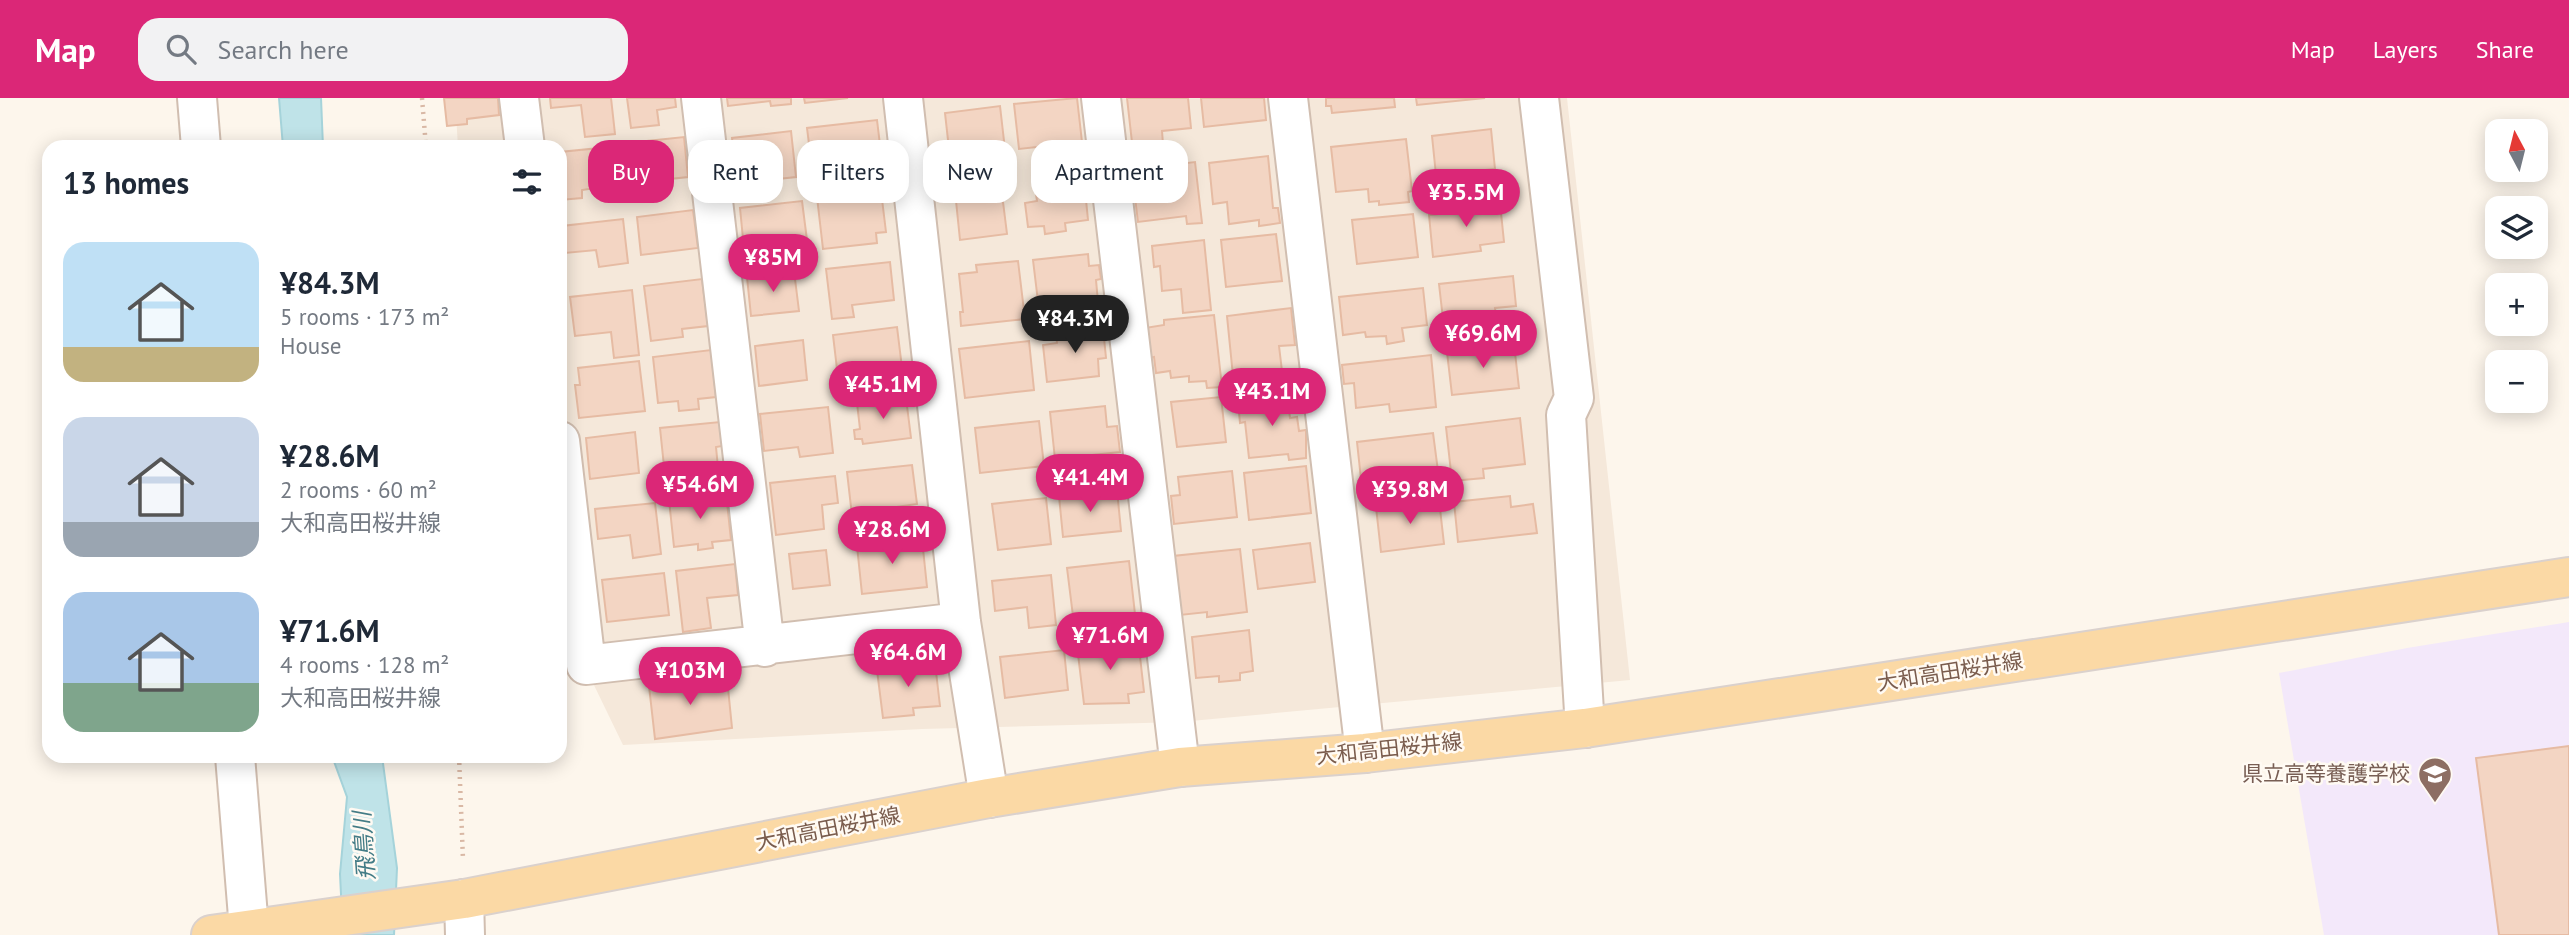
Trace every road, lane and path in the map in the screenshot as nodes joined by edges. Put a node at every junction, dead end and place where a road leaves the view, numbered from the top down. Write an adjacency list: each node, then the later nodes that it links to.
1 (197, 98): 9 (street)
2 (422, 98): 10 (path)
3 (519, 98): 11 (street)
4 (701, 98): 15 (street)
5 (902, 98): 14 (street)
6 (1101, 98): 20 (street)
7 (1288, 98): 17 (street)
8 (1539, 98): 16 (street)
9 (200, 140)
10 (425, 140)
11 (524, 140)
12 (567, 501): 15 (street)
13 (2569, 577): 16 (main road, 大和高田桜井線)
14 (961, 622): 15 (street); 21 (street)
15 (765, 647)
16 (1585, 728): 17 (main road, 大和高田桜井線)
17 (1365, 753): 20 (main road, 大和高田桜井線)
18 (236, 763): 23 (street)
19 (459, 763): 22 (path)
20 (1180, 767): 21 (main road, 大和高田桜井線)
21 (989, 798): 22 (main road, 大和高田桜井線)
22 (458, 912): 23 (main road, 大和高田桜井線)
23 (261, 927): 24 (main road, 大和高田桜井線)
24 (211, 935)

